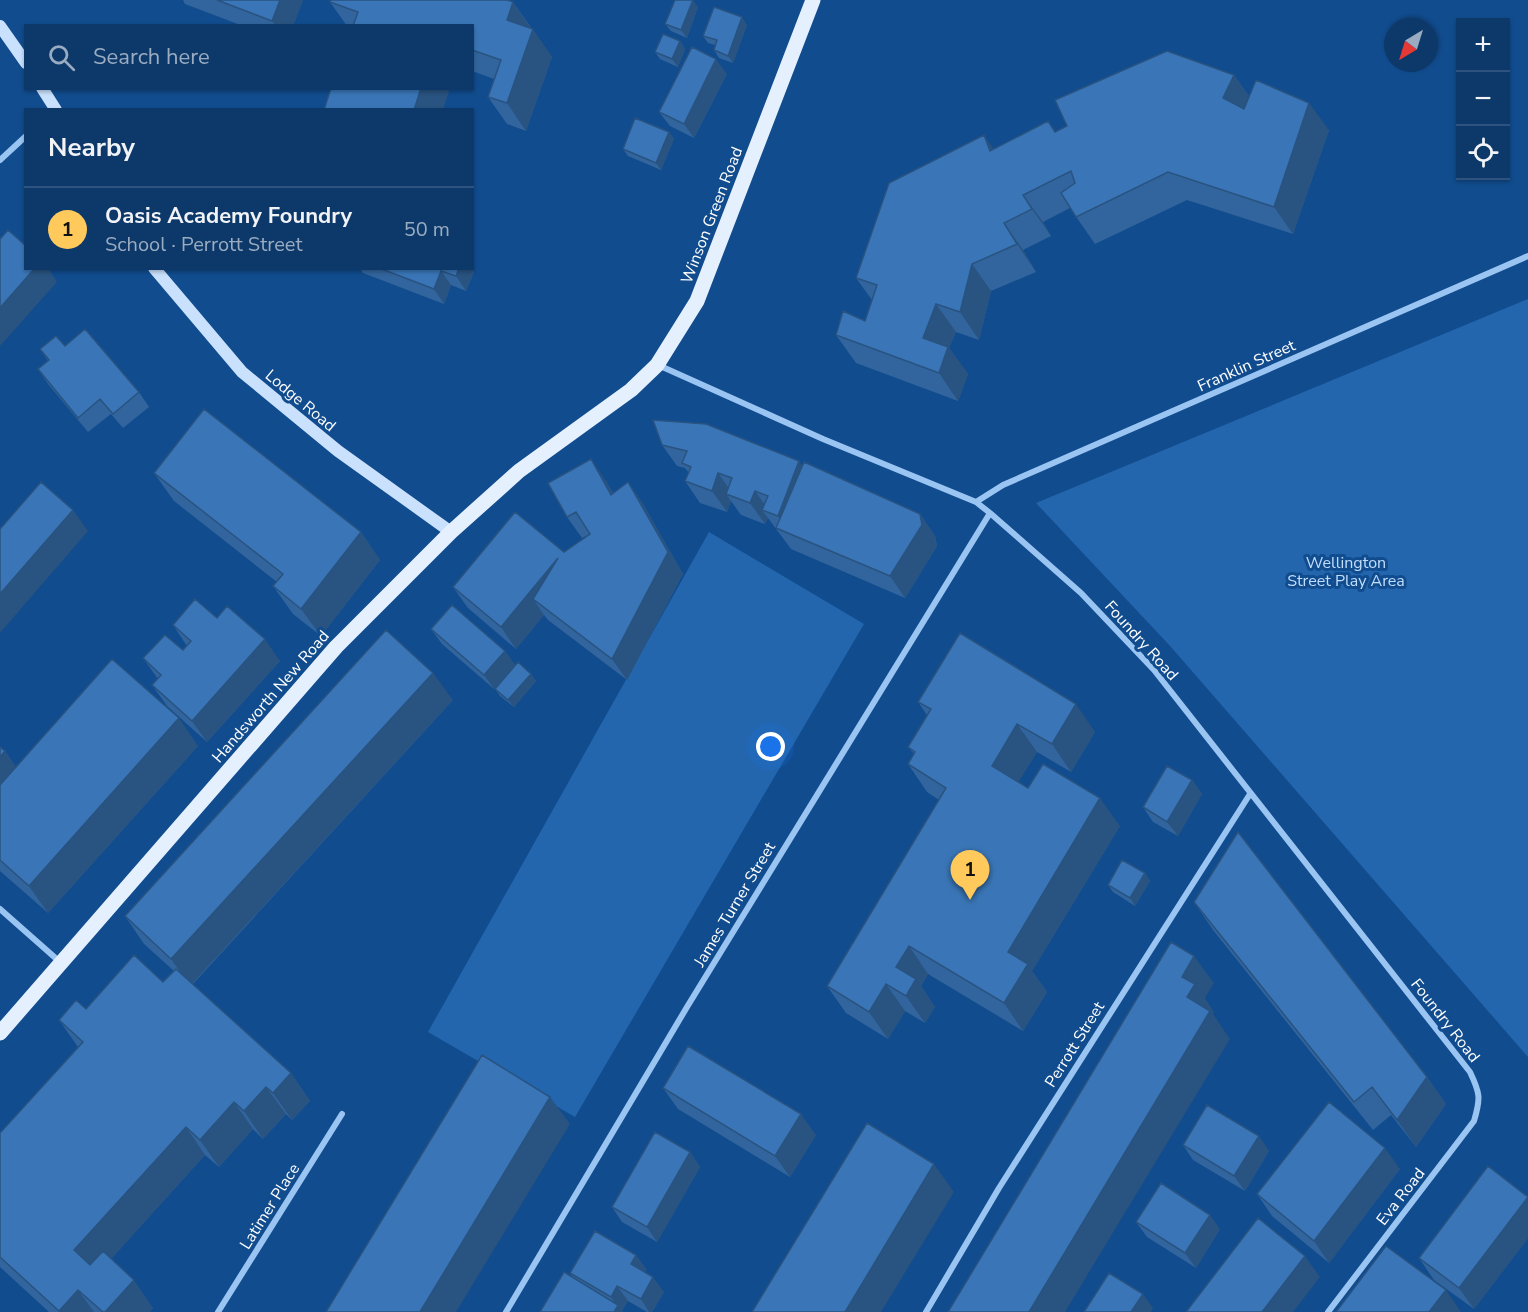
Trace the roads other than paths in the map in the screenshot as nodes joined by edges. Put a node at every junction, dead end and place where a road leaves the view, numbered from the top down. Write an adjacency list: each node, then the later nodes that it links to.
1 (813, 0): 10 (main road, Winson Green Road)
2 (0, 26): 3 (street)
3 (24, 60)
4 (43, 90): 5 (street)
5 (55, 108)
6 (24, 138): 7 (street)
7 (0, 160)
8 (1528, 256): 12 (street, Franklin Street)
9 (156, 270): 14 (street, Lodge Road)
10 (657, 365): 11 (main road, Winson Green Road); 12 (street, Foundry Road)
11 (598, 414): 14 (main road, Handsworth New Road)
12 (976, 502): 13 (street, Foundry Road)
13 (990, 513): 15 (street, Foundry Road); 22 (street, James Turner Street)
14 (451, 532): 17 (main road, Handsworth New Road)
15 (1250, 794): 19 (street, Foundry Road); 23 (street, Perrott Street)
16 (0, 909): 17 (street)
17 (60, 963): 18 (main road, Handsworth New Road)
18 (0, 1034)
19 (1479, 1091): 24 (street, Eva Road)
20 (342, 1114): 21 (street, Latimer Place)
21 (218, 1312)
22 (506, 1312)
23 (926, 1312)
24 (1328, 1312)

